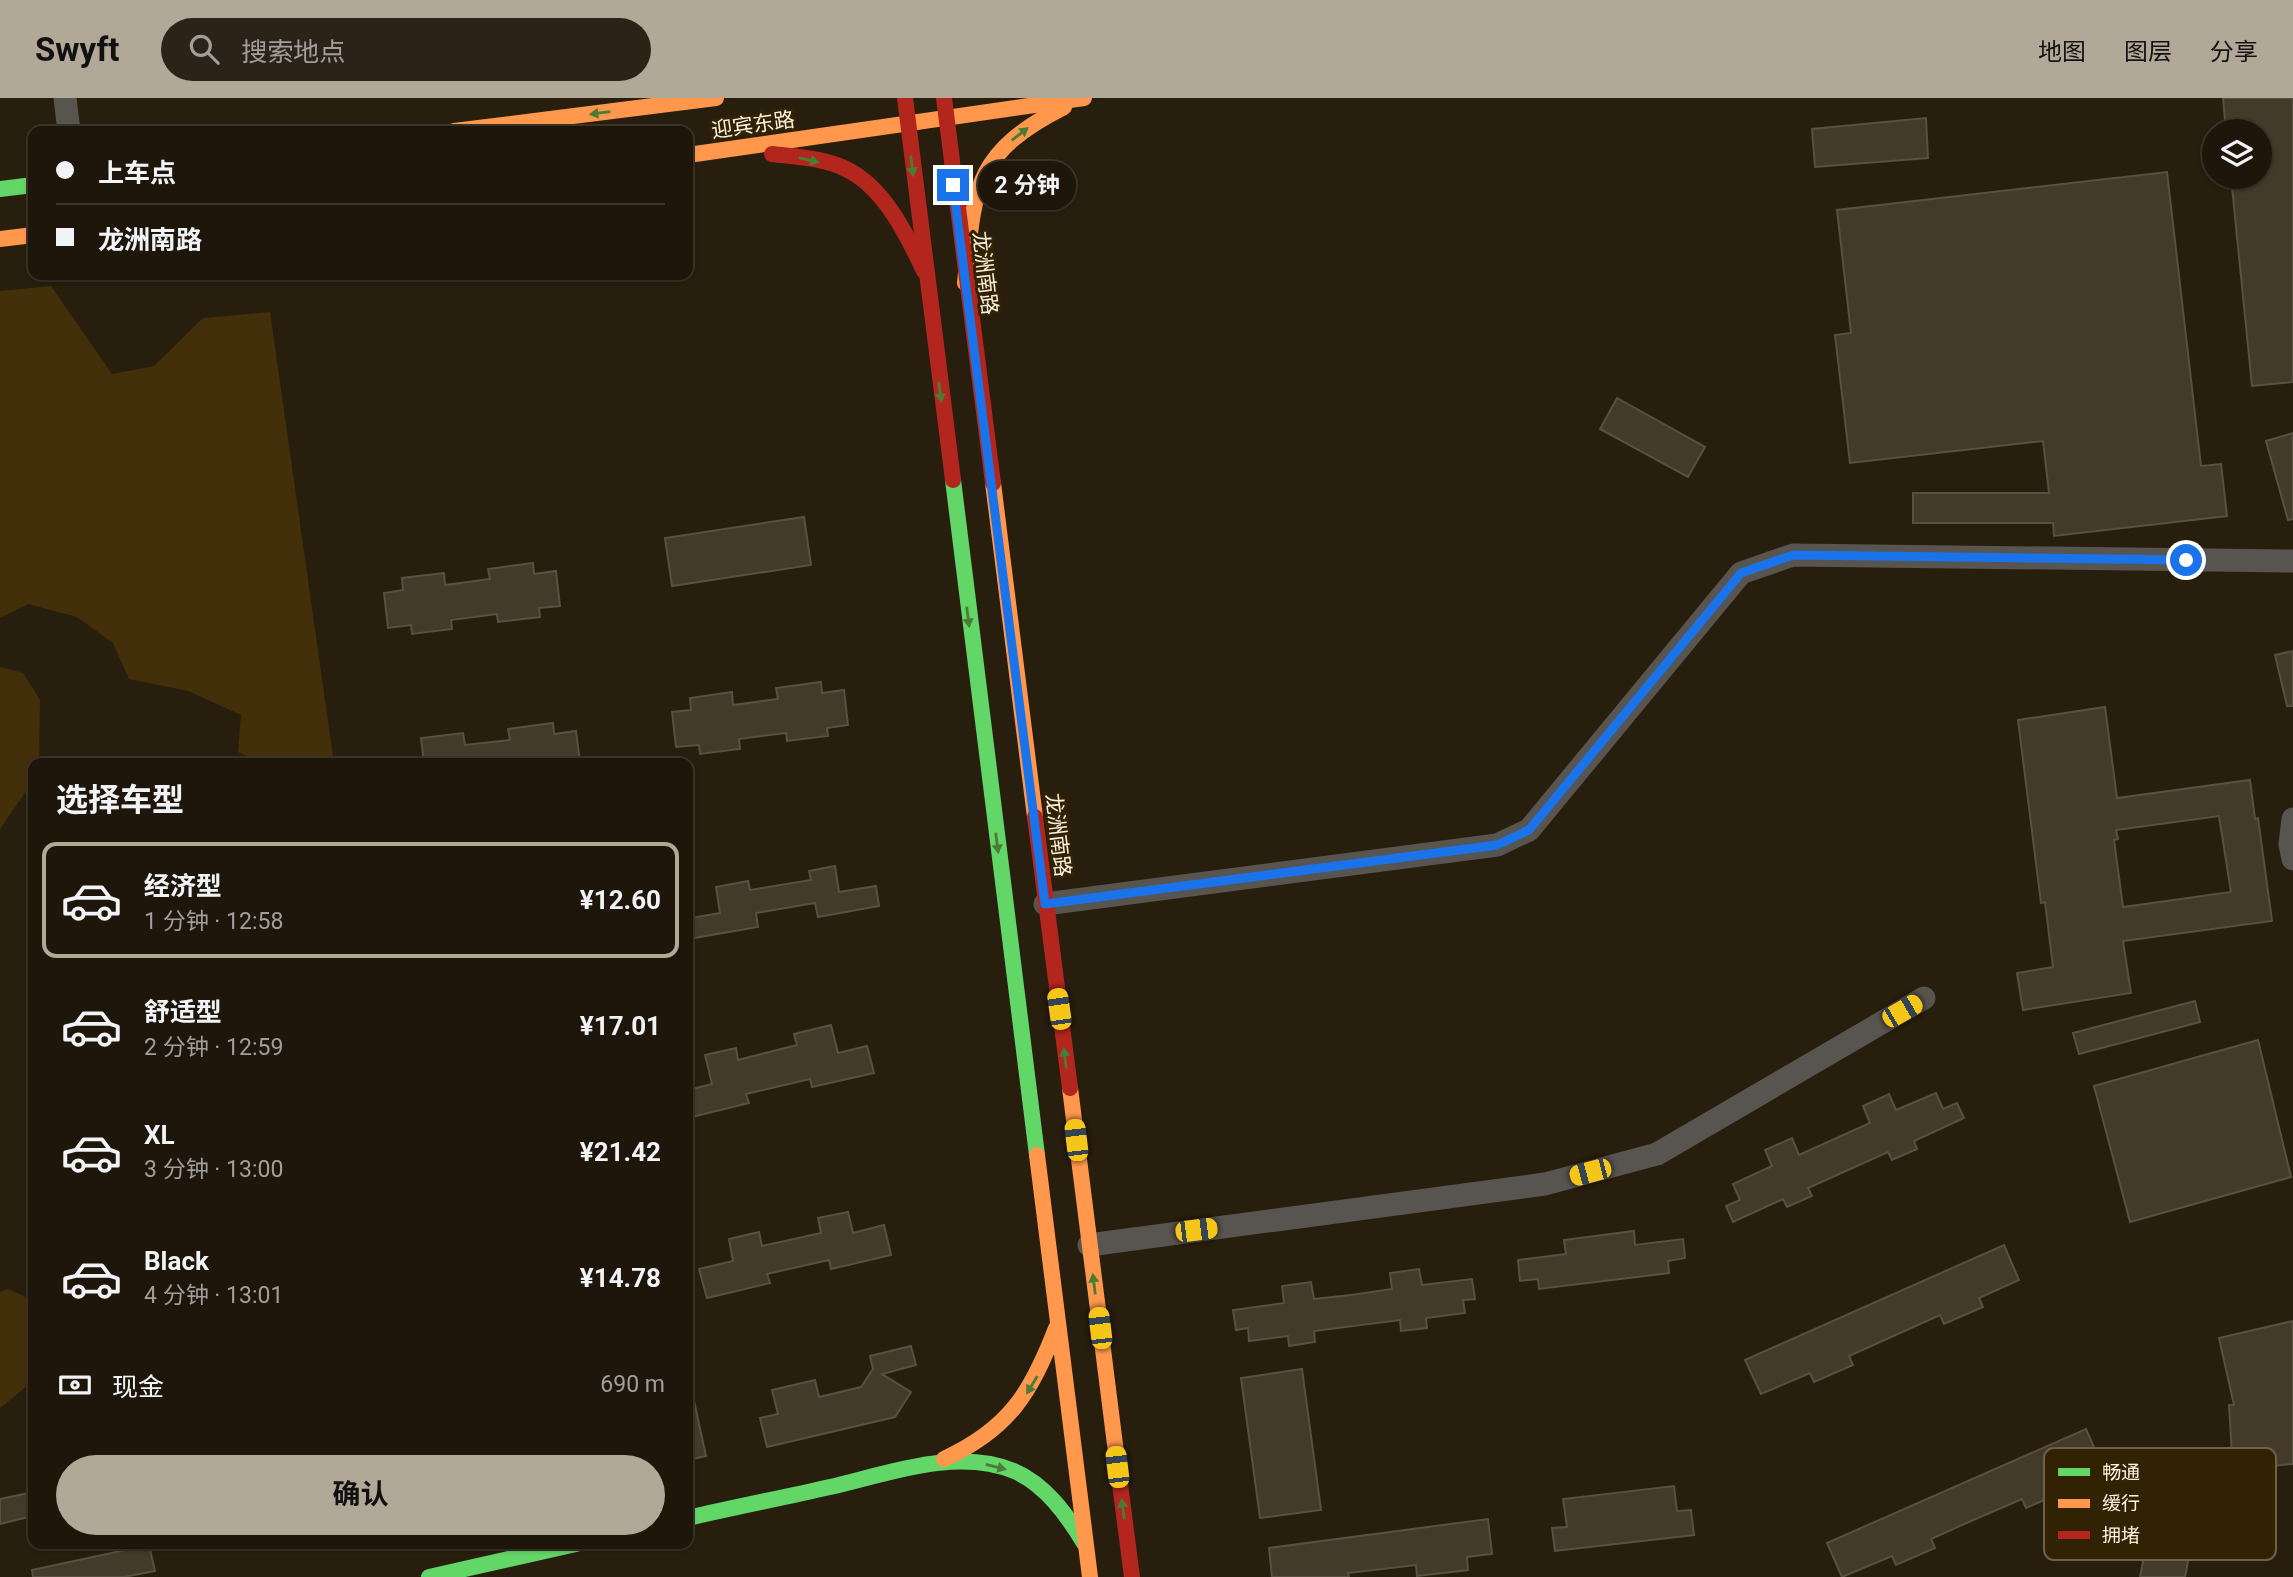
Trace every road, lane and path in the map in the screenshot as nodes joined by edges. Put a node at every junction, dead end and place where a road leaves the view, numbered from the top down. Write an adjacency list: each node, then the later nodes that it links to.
1 (65, 98): 8 (street)
2 (716, 98): 9 (main road, 迎宾东路, one-way to 9)
3 (905, 98): 7 (main road)
4 (944, 98): 6 (main road, 龙洲南路)
5 (1084, 98): 6 (main road, 迎宾东路); 17 (main road, one-way to 5)
6 (946, 117): 7 (main road, 迎宾东路); 17 (main road, 龙洲南路)
7 (906, 122): 10 (main road, 迎宾东路); 16 (main road, one-way to 16)
8 (68, 126)
9 (494, 126)
10 (742, 149): 11 (main road, 迎宾东路); 16 (main road, one-way to 16)
11 (693, 154)
12 (28, 185): 13 (main road)
13 (0, 189)
14 (28, 236): 15 (main road)
15 (0, 239)
16 (924, 271): 24 (main road, one-way to 24)
17 (965, 284): 21 (main road, 龙洲南路)
18 (2293, 561): 21 (street)
19 (2293, 819): 20 (street)
20 (2293, 859)
21 (1045, 904): 23 (main road, 龙洲南路, one-way to 21)
22 (1924, 998): 23 (street)
23 (1089, 1245): 32 (main road, 龙洲南路, one-way to 23)
24 (1058, 1322): 25 (main road, one-way to 25); 27 (main road)
25 (928, 1465): 26 (main road); 27 (main road, one-way to 27)
26 (693, 1517)
27 (1087, 1548): 31 (main road)
28 (559, 1549): 29 (main road)
29 (484, 1571): 30 (main road)
30 (429, 1577)
31 (1090, 1577)
32 (1132, 1577)

